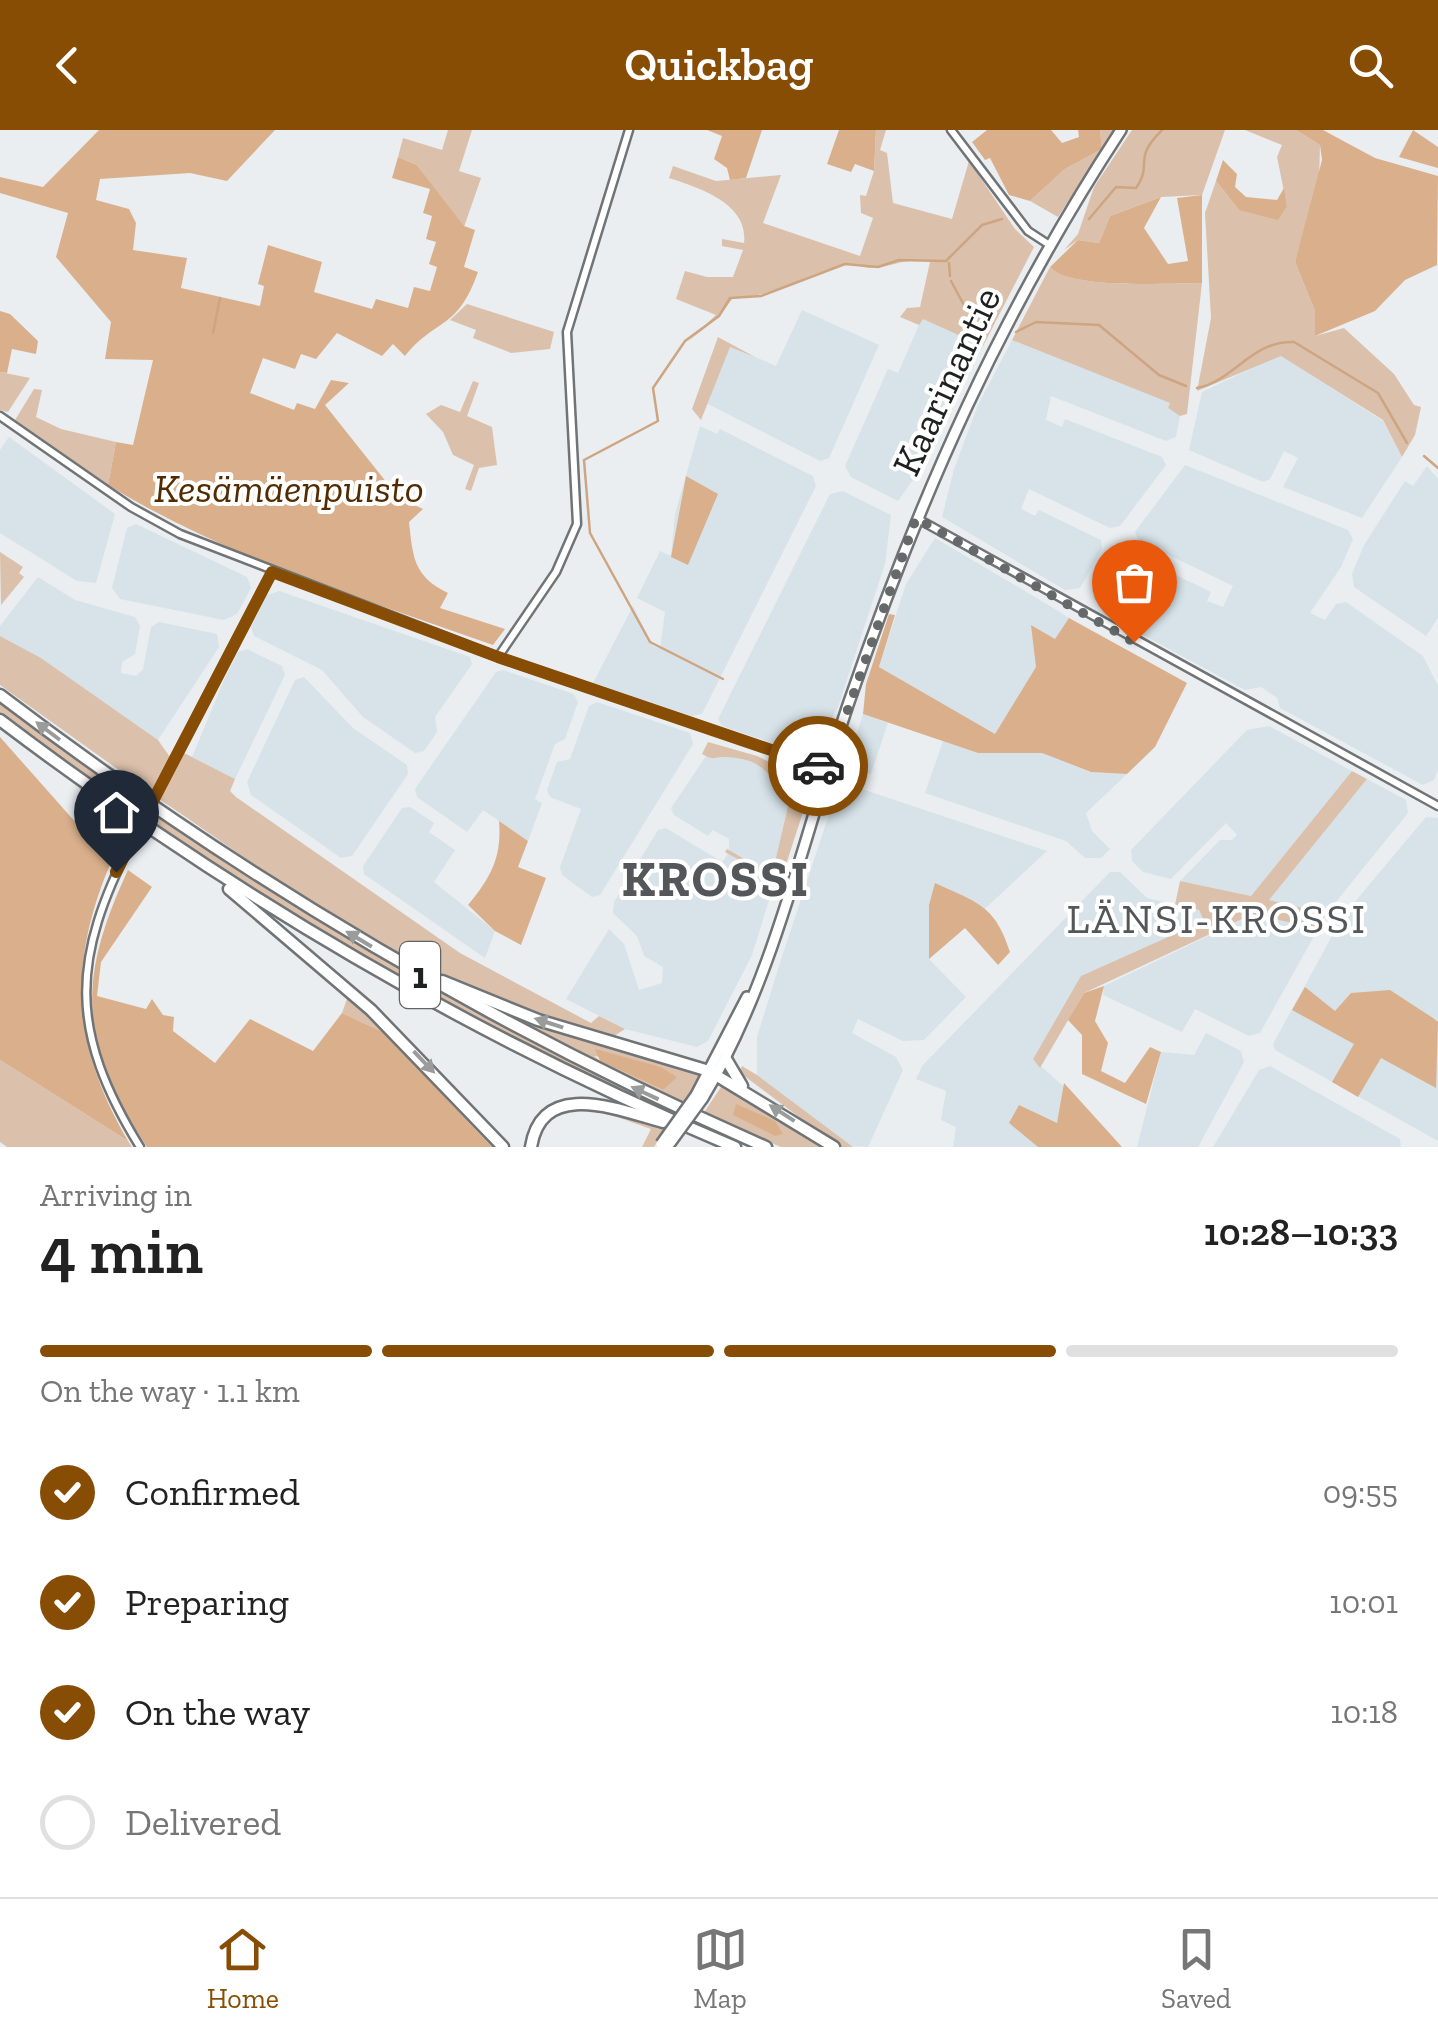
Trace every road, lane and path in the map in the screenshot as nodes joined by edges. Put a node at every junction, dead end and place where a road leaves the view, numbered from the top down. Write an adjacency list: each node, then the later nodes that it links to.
1 (629, 130): 8 (street)
2 (951, 130): 4 (street)
3 (1120, 130): 4 (main road, Kaarinantie)
4 (1048, 244): 6 (main road, Kaarinantie)
5 (0, 416): 7 (street)
6 (916, 518): 11 (main road, Kaarinantie); 12 (street)
7 (272, 572): 8 (street); 21 (street, bridge)
8 (498, 657): 11 (street)
9 (0, 695): 15 (highway, 1, one-way to 9)
10 (0, 720): 13 (highway, 1)
11 (827, 769): 14 (main road, Kaarinantie)
12 (1438, 806)
13 (193, 860): 19 (highway, 1); 22 (highway, one-way to 22)
14 (765, 958): 16 (main road, Kaarinantie); 17 (main road, Kaarinantie)
15 (396, 962): 17 (highway, one-way to 15); 25 (highway, 1, one-way to 15)
16 (726, 1059): 17 (main road, Kaarinantie); 18 (highway)
17 (713, 1073): 18 (highway); 20 (main road, Kaarinantie, bridge)
18 (746, 1090): 26 (highway, one-way to 18)
19 (698, 1132): 23 (highway); 24 (highway, 1)
20 (664, 1146)
21 (140, 1147)
22 (502, 1147)
23 (531, 1147)
24 (735, 1147)
25 (766, 1147)
26 (834, 1147)

